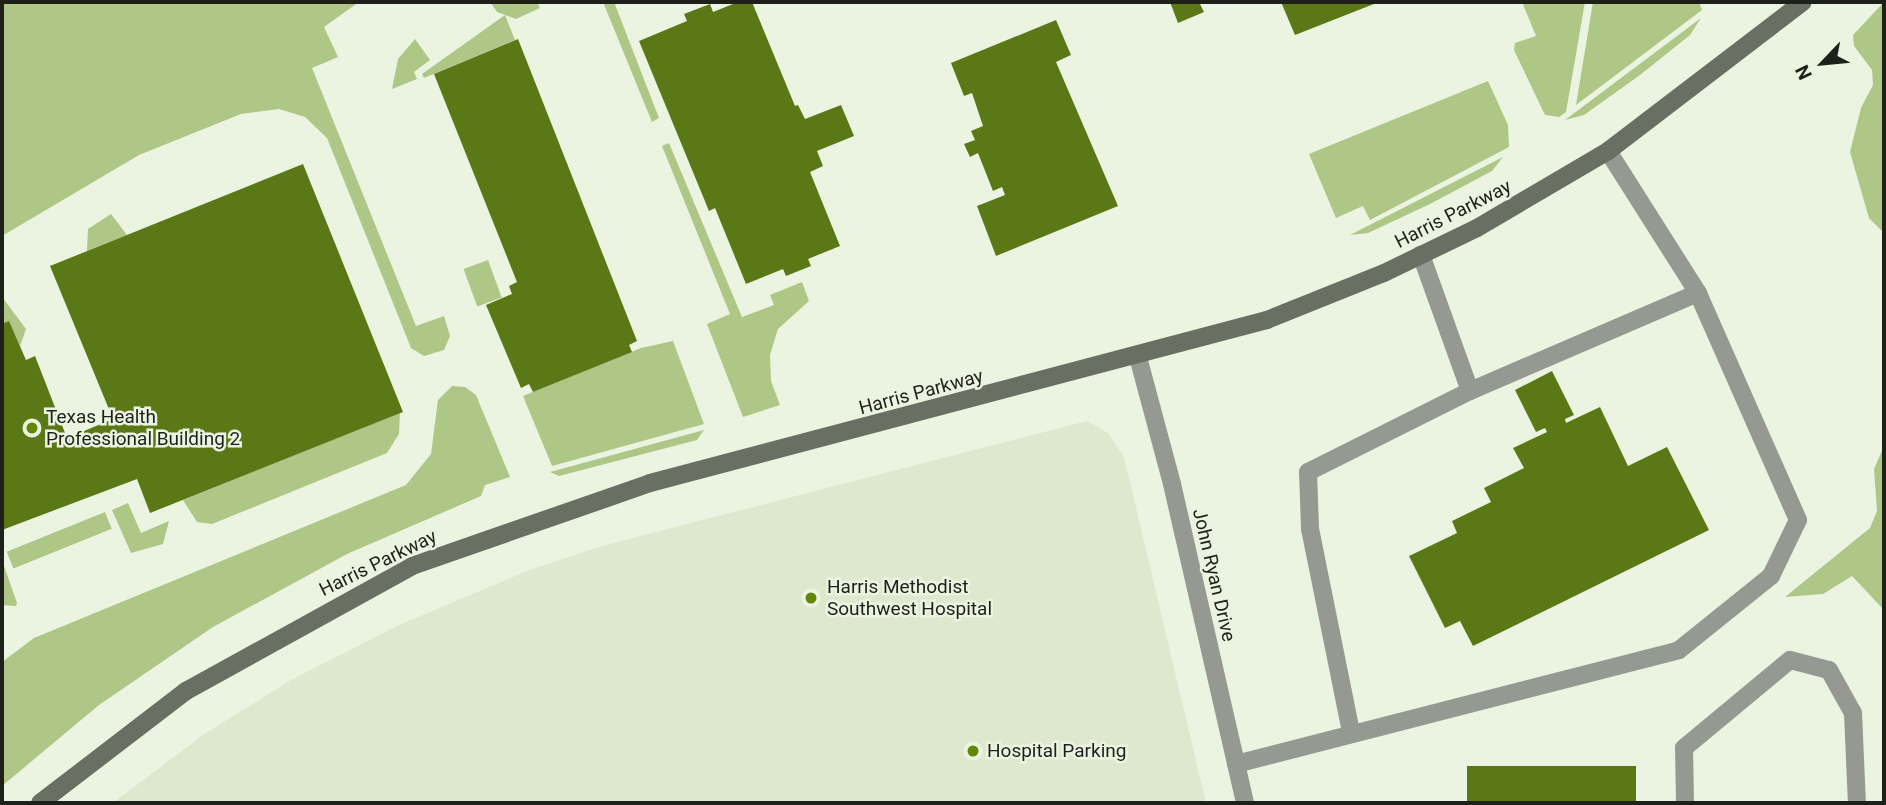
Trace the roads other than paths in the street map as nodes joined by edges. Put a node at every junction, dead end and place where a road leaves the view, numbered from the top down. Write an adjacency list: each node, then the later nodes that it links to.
1 (1803, 2): 2 (street, Harris Parkway)
2 (1608, 151): 3 (street, Harris Parkway); 4 (street)
3 (1421, 255): 5 (street, Harris Parkway); 6 (street)
4 (1698, 293): 6 (street); 7 (street)
5 (1138, 357): 8 (street, John Ryan Drive); 9 (street, Harris Parkway)
6 (1470, 391): 7 (street)
7 (1352, 732): 8 (street)
8 (1236, 764): 10 (street, John Ryan Drive)
9 (40, 803)
10 (1245, 803)
11 (1685, 803): 12 (street)
12 (1857, 803)

